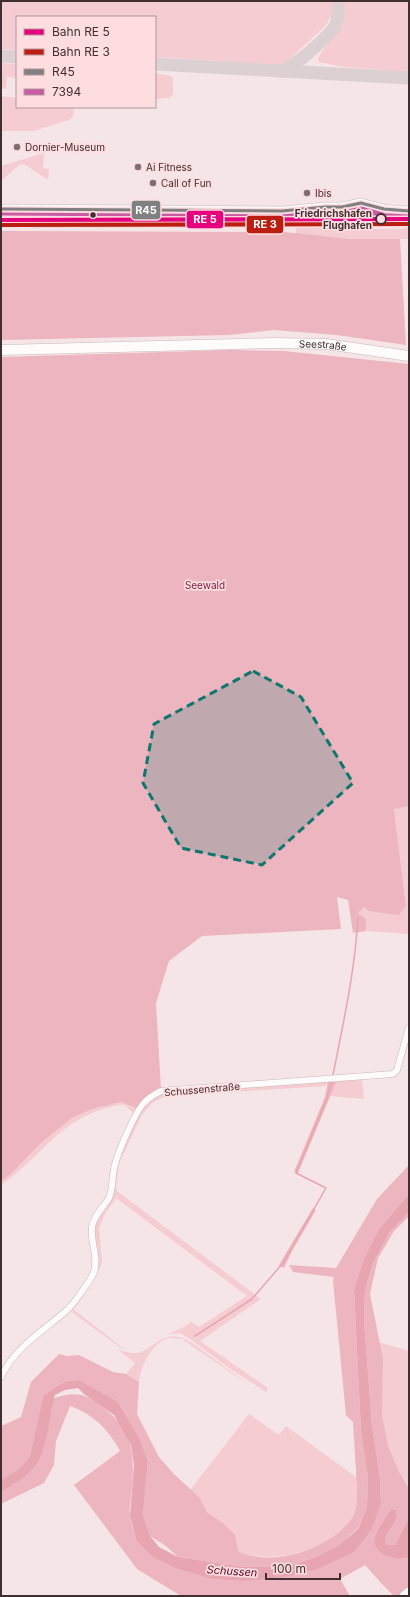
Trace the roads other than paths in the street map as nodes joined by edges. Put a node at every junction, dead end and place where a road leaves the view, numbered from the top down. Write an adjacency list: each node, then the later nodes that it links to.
1 (1, 209): 2 (street)
2 (409, 210)
3 (1, 350): 4 (main road, Seestraße)
4 (409, 356)
5 (409, 1027): 6 (street, Schussenstraße)
6 (1, 1377)
7 (409, 1592): 8 (street)
8 (404, 1596)

